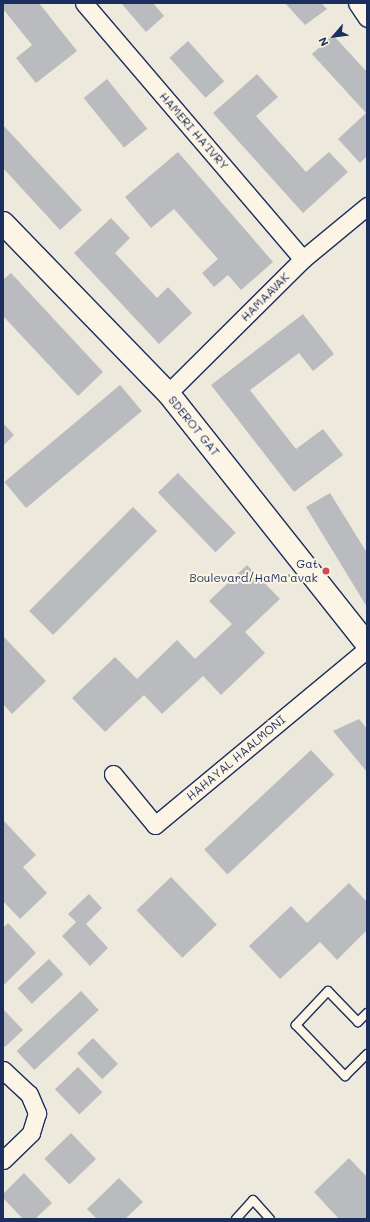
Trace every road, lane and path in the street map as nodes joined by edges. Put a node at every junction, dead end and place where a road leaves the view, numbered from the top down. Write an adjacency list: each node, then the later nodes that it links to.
1 (84, 3): 6 (street, HAMERI HA'IVRY)
2 (357, 3): 3 (street)
3 (367, 18)
4 (367, 206): 6 (street, HAMAAVAK)
5 (8, 231): 7 (street, SDEROT GAT)
6 (303, 259): 7 (street, HAMAAVAK)
7 (168, 393): 8 (street, SDEROT GAT)
8 (367, 644)
9 (367, 649): 10 (street, HAHAYAL HAALMONI)
10 (113, 774)
11 (367, 1013): 12 (lane)
12 (367, 1054)
13 (3, 1070): 14 (street)
14 (3, 1160)
15 (236, 1219): 16 (lane)
16 (270, 1219)

